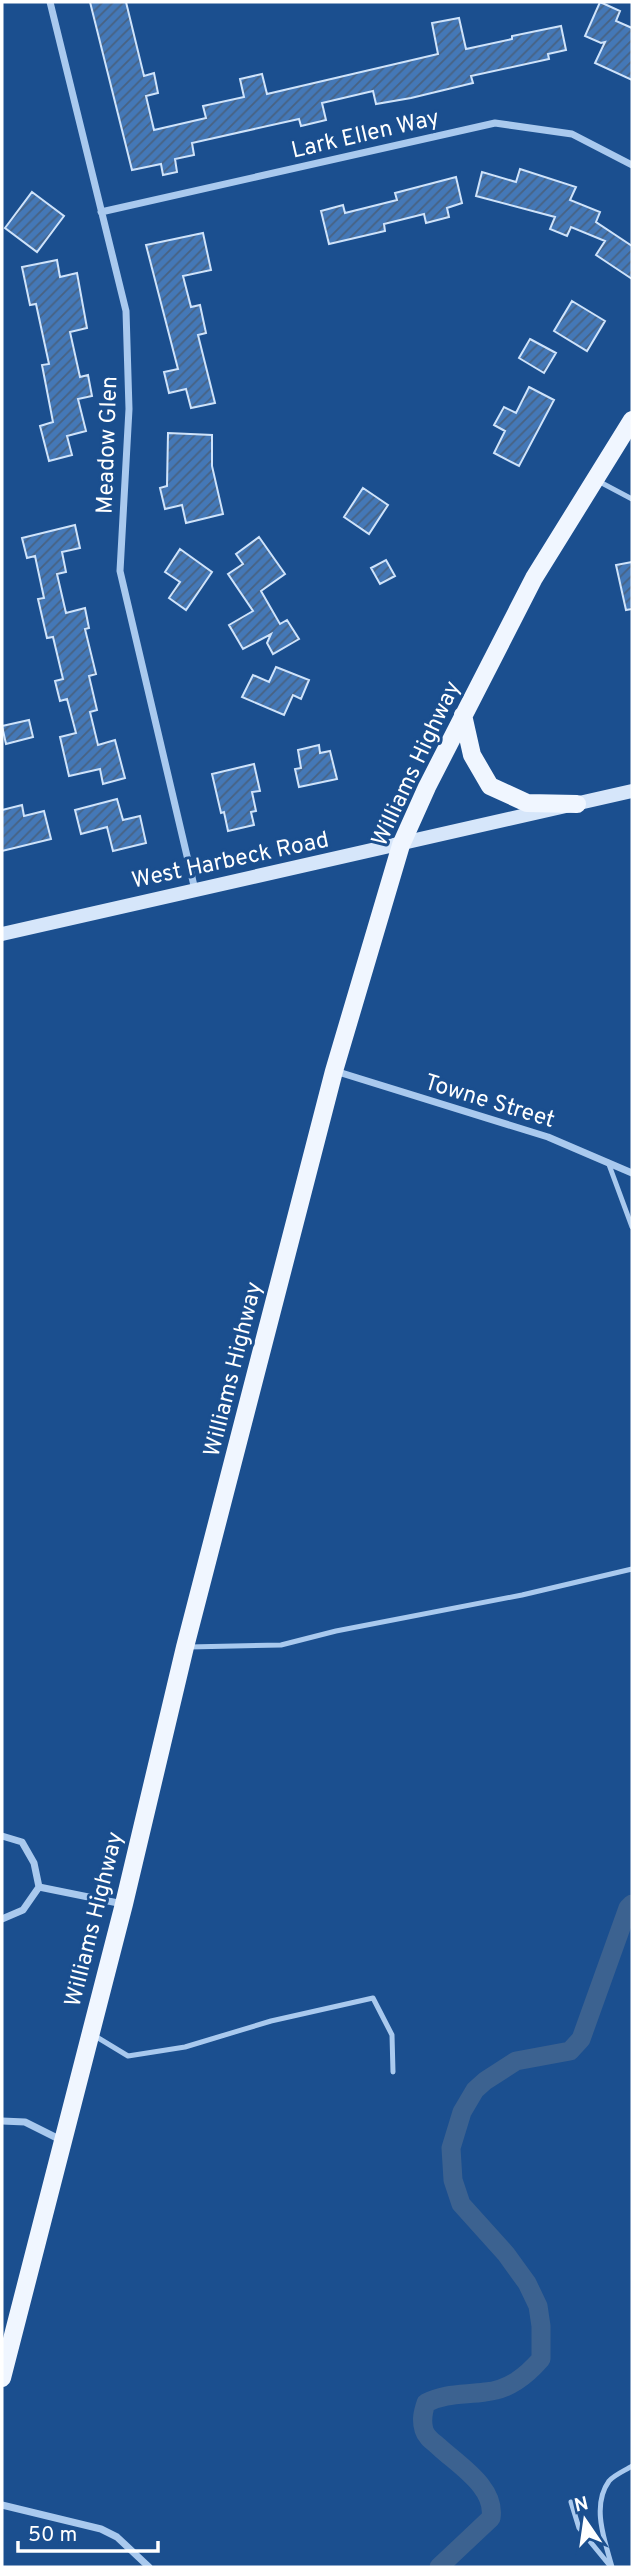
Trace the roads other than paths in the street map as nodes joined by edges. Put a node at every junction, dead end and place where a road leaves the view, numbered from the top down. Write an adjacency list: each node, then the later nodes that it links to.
1 (50, 2): 3 (street, Meadow Glen)
2 (632, 165): 3 (street, Lark Ellen Way)
3 (101, 212): 11 (street, Meadow Glen)
4 (632, 420): 5 (main road, Williams Highway)
5 (595, 480): 6 (lane); 7 (main road, Williams Highway)
6 (632, 499)
7 (463, 715): 9 (main road); 10 (main road, Williams Highway)
8 (632, 791): 9 (street, West Harbeck Road)
9 (577, 804): 10 (street, West Harbeck Road)
10 (401, 845): 11 (street, West Harbeck Road); 13 (main road, Williams Highway)
11 (195, 890): 12 (street, West Harbeck Road)
12 (2, 934)
13 (334, 1071): 14 (street, Towne Street); 18 (main road, Williams Highway)
14 (608, 1162): 15 (street, Towne Street); 16 (lane)
15 (632, 1173)
16 (632, 1227)
17 (632, 1569): 18 (lane)
18 (185, 1647): 21 (main road, Williams Highway)
19 (2, 1836): 20 (street)
20 (39, 1887): 21 (street); 22 (street)
21 (124, 1904): 23 (main road, Williams Highway)
22 (2, 1919)
23 (89, 2032): 24 (lane); 26 (main road, Williams Highway)
24 (393, 2072)
25 (2, 2121): 26 (street)
26 (62, 2141): 27 (main road, Williams Highway)
27 (2, 2378)
28 (632, 2466): 32 (lane)
29 (571, 2502): 32 (lane)
30 (2, 2505): 31 (street)
31 (149, 2567)
32 (612, 2567)

